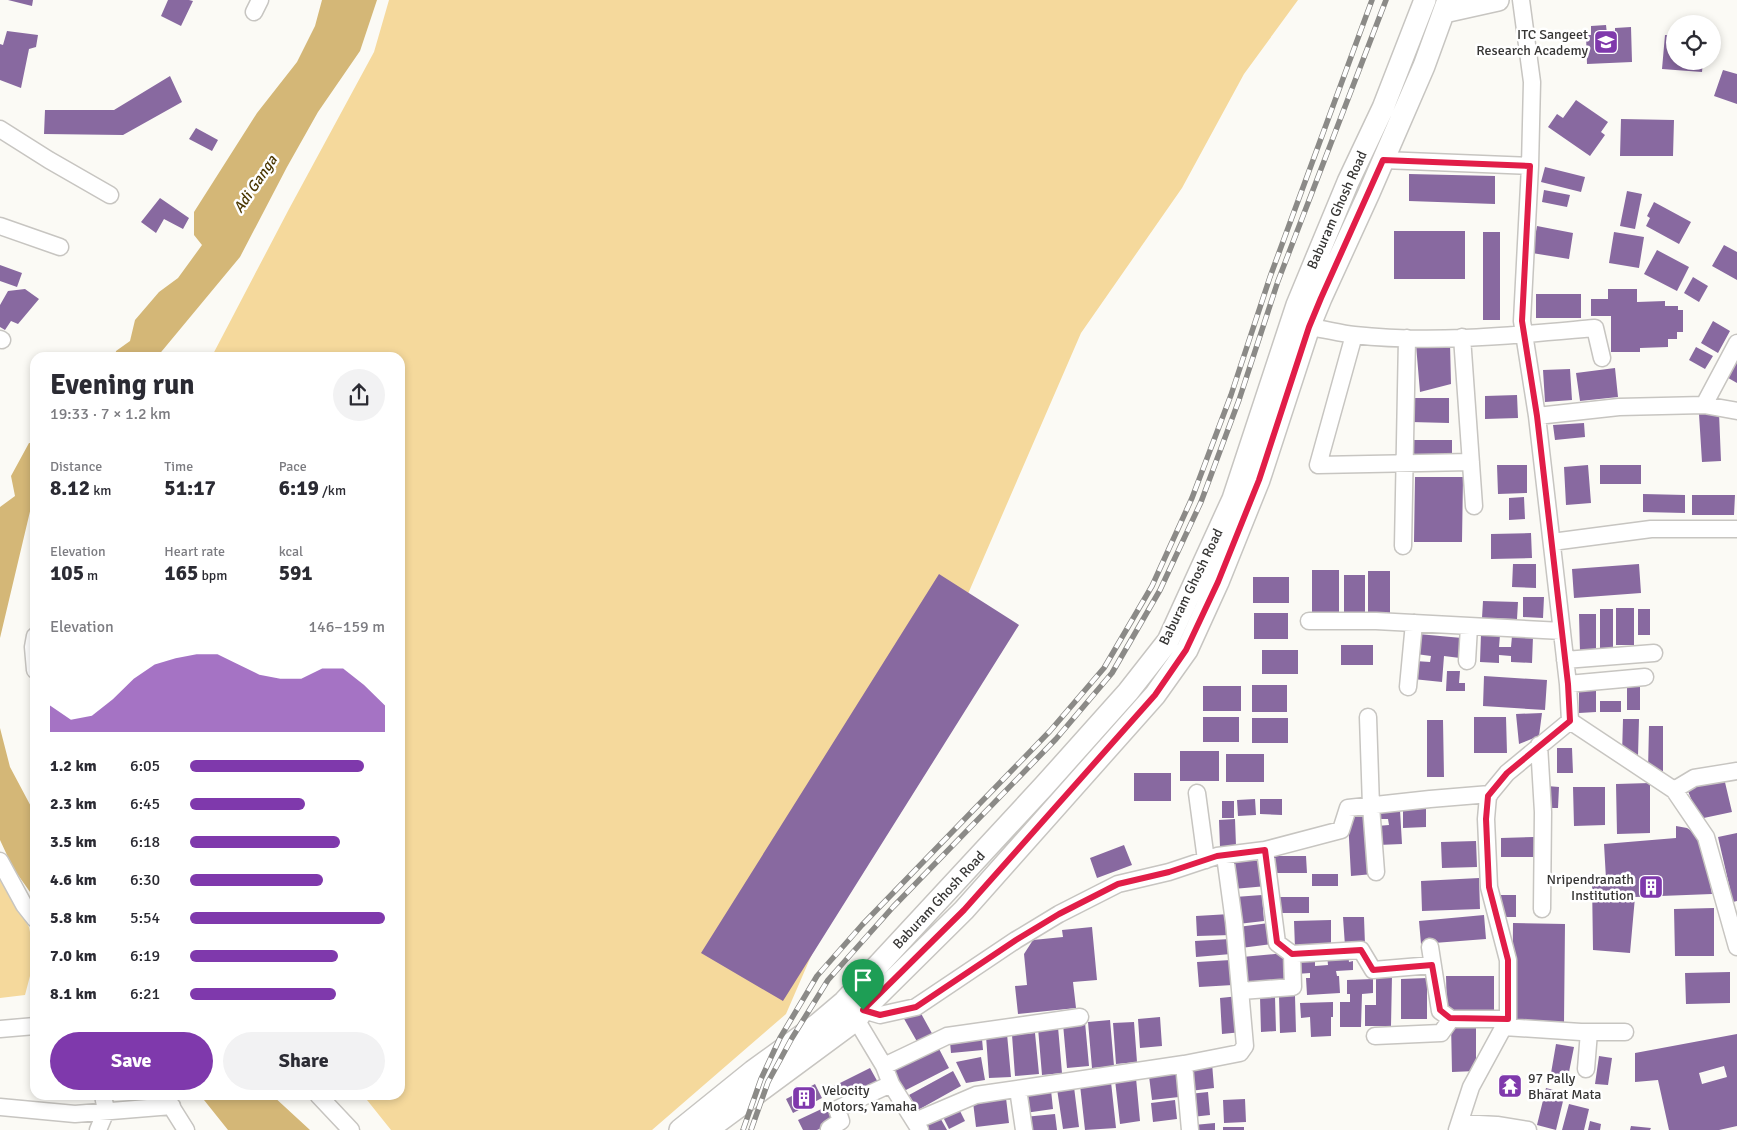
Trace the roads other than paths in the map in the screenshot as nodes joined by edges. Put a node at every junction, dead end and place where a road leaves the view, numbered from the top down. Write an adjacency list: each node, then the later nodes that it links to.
1 (1425, 0): 57 (main road, Baburam Ghosh Road)
2 (1498, 0): 4 (main road)
3 (1521, 0): 7 (street)
4 (1446, 6): 6 (main road, Baburam Ghosh Road)
5 (0, 129): 8 (street)
6 (1383, 160): 7 (street); 11 (main road, Baburam Ghosh Road)
7 (1530, 166): 12 (street)
8 (110, 195)
9 (0, 226): 10 (street)
10 (60, 247)
11 (1309, 327): 13 (street); 57 (main road, Baburam Ghosh Road)
12 (1524, 334): 14 (street); 17 (street); 20 (street)
13 (1354, 335): 15 (street); 22 (street)
14 (1462, 337): 15 (street); 21 (street)
15 (1407, 338): 22 (street)
16 (1737, 343): 18 (street)
17 (1602, 358)
18 (1704, 405): 19 (street); 20 (street)
19 (1737, 411)
20 (1537, 416): 25 (street)
21 (1471, 462): 22 (street); 23 (street)
22 (1405, 463): 26 (street)
23 (1474, 506)
24 (1737, 529): 25 (street)
25 (1552, 542): 30 (street)
26 (1404, 546)
27 (1309, 621): 28 (street)
28 (1414, 624): 29 (street); 36 (street)
29 (1469, 627): 30 (street); 33 (street)
30 (1562, 631): 32 (street)
31 (1654, 653): 32 (street)
32 (1565, 660): 35 (street)
33 (1467, 661)
34 (1645, 677): 35 (street)
35 (1568, 684): 38 (street)
36 (1408, 687)
37 (1368, 716): 44 (street)
38 (1570, 721): 39 (street); 41 (street)
39 (1539, 745): 43 (street); 50 (street)
40 (1737, 771): 41 (street)
41 (1674, 790): 53 (street)
42 (1197, 793): 47 (street)
43 (1490, 794): 44 (street); 60 (street)
44 (1372, 806): 45 (street); 49 (street)
45 (1265, 850): 46 (street); 54 (street)
46 (1225, 856): 47 (street); 56 (street)
47 (1206, 860): 57 (street)
48 (0, 861): 51 (street)
49 (1376, 872)
50 (1542, 909)
51 (30, 913)
52 (1430, 947): 55 (street)
53 (1737, 947)
54 (1292, 954): 55 (street); 56 (street)
55 (1432, 965): 59 (street)
56 (1240, 991): 66 (street)
57 (855, 1010): 67 (street); 82 (main road, Baburam Ghosh Road); 83 (main road, Baburam Ghosh Road)
58 (1080, 1017): 67 (street)
59 (1450, 1018): 60 (street); 65 (street)
60 (1506, 1023): 63 (street); 77 (street)
61 (30, 1027): 62 (street)
62 (0, 1030)
63 (1589, 1032): 64 (street); 68 (street)
64 (1625, 1032)
65 (1375, 1036)
66 (1184, 1064): 70 (street); 85 (street)
67 (884, 1066): 69 (street)
68 (1586, 1069)
69 (891, 1084): 76 (street); 78 (street)
70 (1018, 1089): 76 (street); 84 (street)
71 (104, 1100): 75 (street)
72 (323, 1100): 81 (street)
73 (168, 1101): 75 (street); 80 (street)
74 (0, 1107): 75 (street)
75 (106, 1111): 79 (street)
76 (917, 1126)
77 (1458, 1126): 86 (street)
78 (829, 1129)
79 (98, 1130)
80 (186, 1130)
81 (351, 1130)
82 (680, 1130)
83 (707, 1130)
84 (1024, 1130)
85 (1190, 1130)
86 (1528, 1130)

